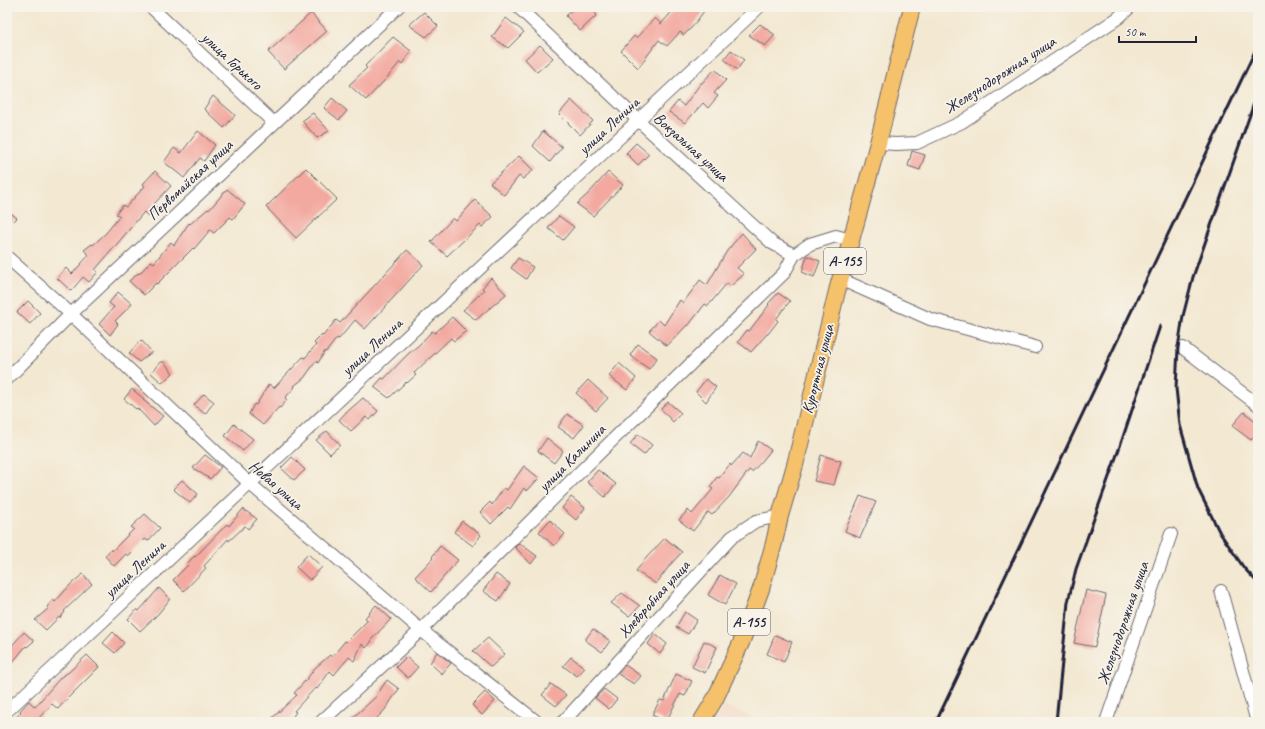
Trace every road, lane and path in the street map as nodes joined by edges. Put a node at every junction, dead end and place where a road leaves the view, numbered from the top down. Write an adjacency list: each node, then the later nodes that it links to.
1 (150, 7): 8 (street, улица Горького)
2 (398, 7): 8 (street, Первомайская улица)
3 (518, 7): 7 (street, Вокзальная улица)
4 (759, 7): 7 (street, улица Ленина)
5 (912, 7): 9 (main road, Курортная улица / А-155)
6 (1130, 7): 9 (street, Железнодорожная улица)
7 (638, 120): 11 (street, Вокзальная улица); 19 (street, улица Ленина)
8 (274, 123): 14 (street, Первомайская улица)
9 (878, 144): 10 (main road, Курортная улица / А-155)
10 (851, 240): 11 (street, улица Калинина); 13 (main road, Курортная улица / А-155)
11 (794, 255): 23 (street, улица Калинина)
12 (7, 257): 14 (street, Новая улица)
13 (840, 279): 15 (street); 20 (main road, Курортная улица / А-155)
14 (71, 314): 17 (street, Первомайская улица); 19 (street, Новая улица)
15 (1035, 347)
16 (1183, 348): 18 (street)
17 (7, 379)
18 (1258, 405)
19 (249, 484): 23 (street, Новая улица); 26 (street, улица Ленина)
20 (780, 516): 29 (street, Хлеборобная улица); 30 (main road, Курортная улица / А-155)
21 (1171, 534): 31 (street, Железнодорожная улица)
22 (1221, 591): 25 (street)
23 (421, 630): 27 (street, улица Калинина); 28 (street, Новая улица)
24 (1258, 696): 25 (street)
25 (1254, 710): 32 (street)
26 (7, 711)
27 (321, 722)
28 (537, 722)
29 (563, 722)
30 (701, 722)
31 (1106, 722)
32 (1257, 722)

